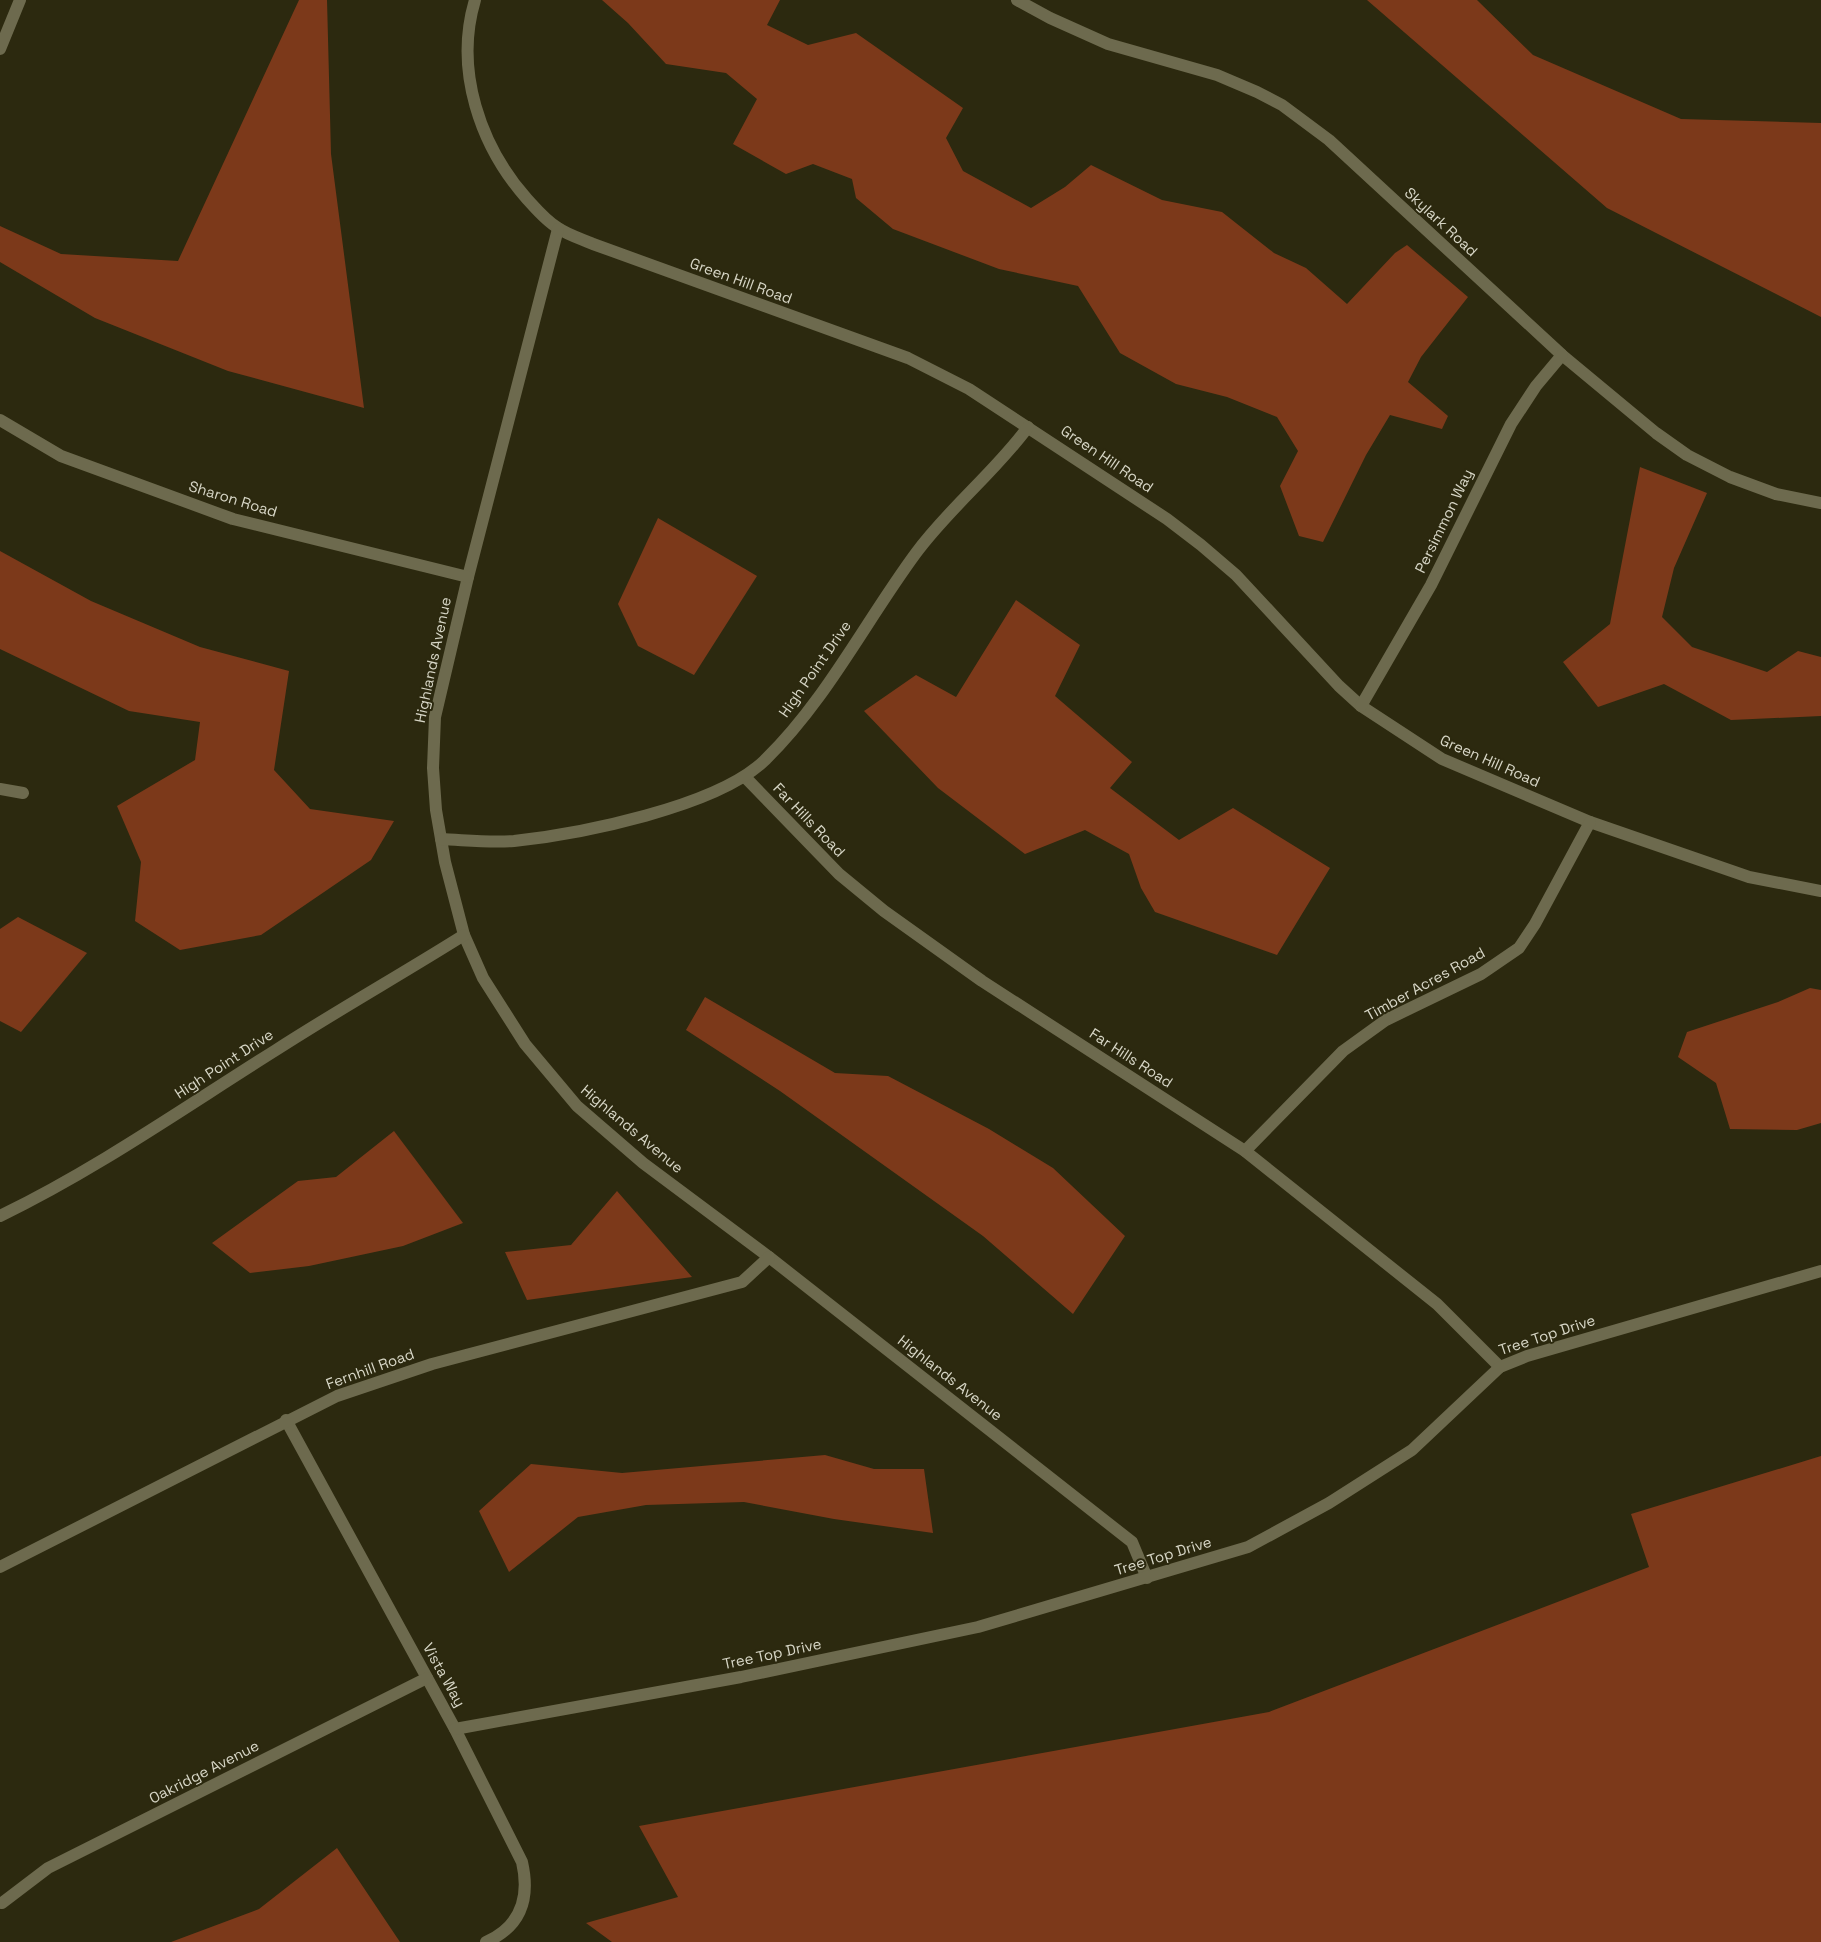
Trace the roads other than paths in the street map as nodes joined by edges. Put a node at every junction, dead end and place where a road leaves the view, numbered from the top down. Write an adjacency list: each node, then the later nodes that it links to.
1 (20, 0): 4 (street)
2 (476, 0): 5 (street, Green Hill Road)
3 (1018, 0): 6 (street, Skylark Road)
4 (0, 49)
5 (558, 229): 8 (street, Green Hill Road); 10 (street, Highlands Avenue)
6 (1562, 355): 9 (street, Skylark Road); 11 (street, Persimmon Way)
7 (0, 420): 10 (street, Sharon Road)
8 (1028, 427): 11 (street, Green Hill Road); 12 (street, High Point Drive)
9 (1821, 503)
10 (468, 577): 16 (street, Highlands Avenue)
11 (1361, 706): 15 (street, Green Hill Road)
12 (745, 777): 16 (street, High Point Drive); 19 (street, Far Hills Road)
13 (0, 788): 14 (street)
14 (22, 794)
15 (1590, 822): 17 (street, Green Hill Road); 19 (street, Timber Acres Road)
16 (441, 839): 18 (street, Highlands Avenue)
17 (1821, 891)
18 (464, 935): 20 (street, High Point Drive); 21 (street, Highlands Avenue)
19 (1245, 1151): 23 (street, Far Hills Road)
20 (0, 1216)
21 (769, 1257): 24 (street, Fernhill Road); 26 (street, Highlands Avenue)
22 (1821, 1271): 23 (street, Tree Top Drive)
23 (1500, 1367): 26 (street, Tree Top Drive)
24 (286, 1420): 25 (street, Fernhill Road); 27 (street, Vista Way)
25 (0, 1567)
26 (1147, 1578): 28 (street, Tree Top Drive)
27 (427, 1678): 28 (street, Vista Way); 29 (street, Oakridge Avenue)
28 (455, 1729): 30 (street, Vista Way)
29 (2, 1903)
30 (486, 1942)

